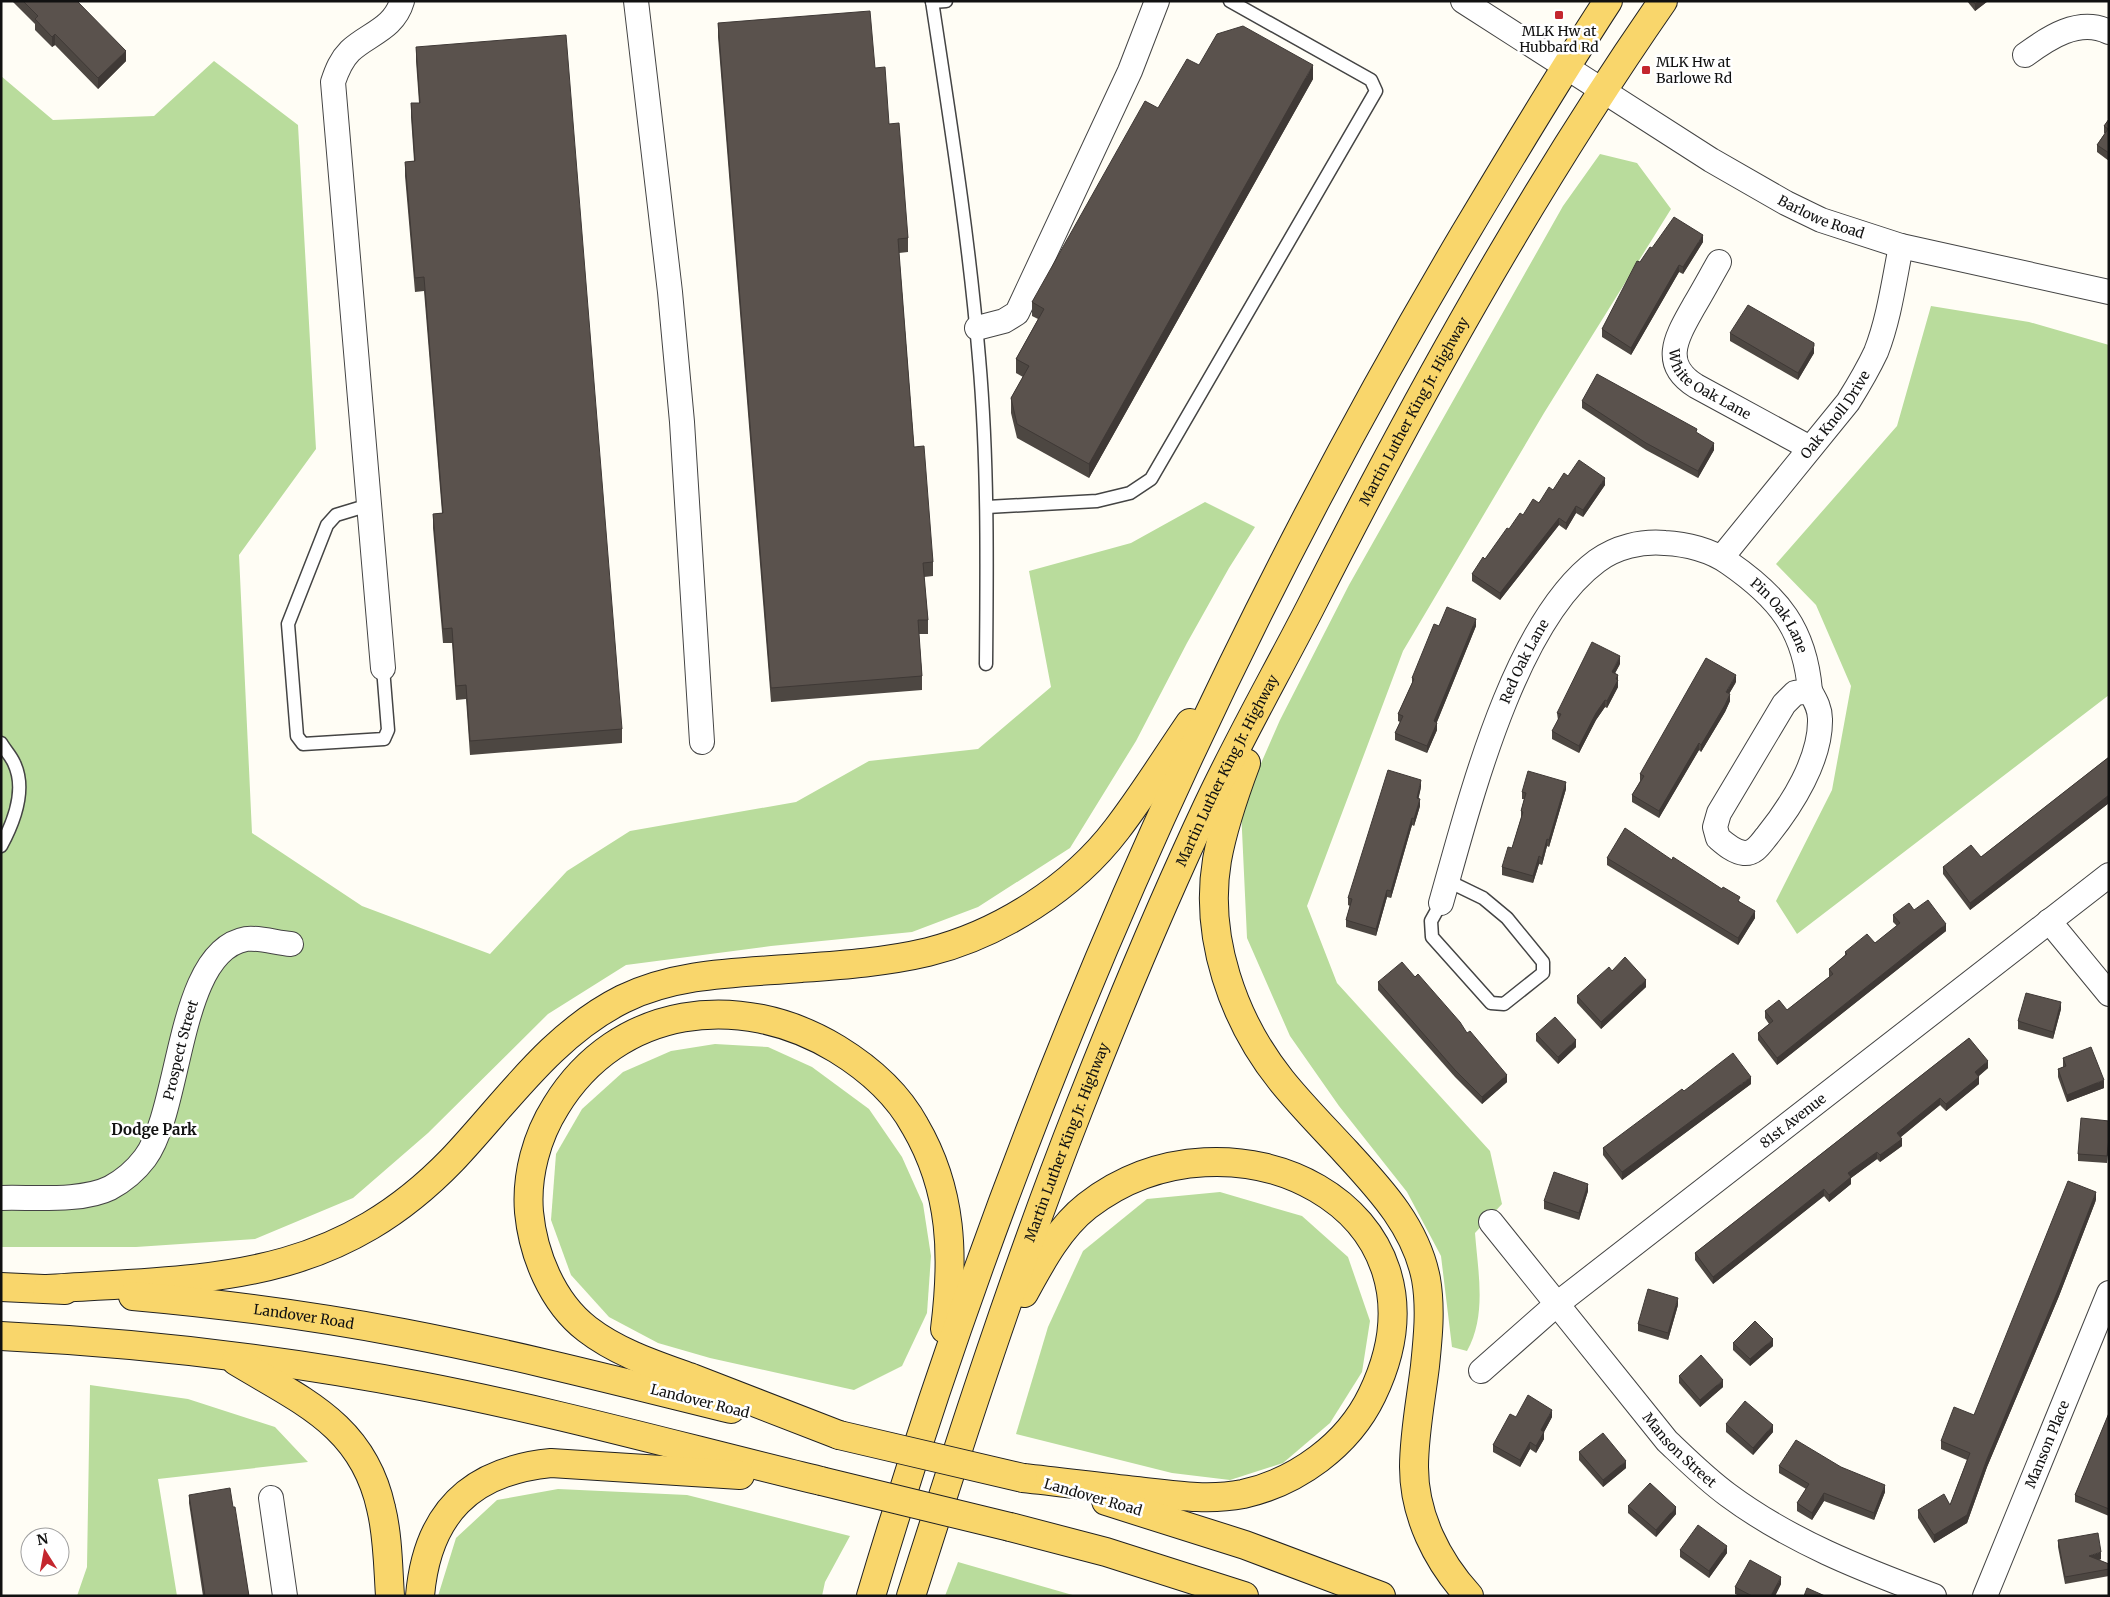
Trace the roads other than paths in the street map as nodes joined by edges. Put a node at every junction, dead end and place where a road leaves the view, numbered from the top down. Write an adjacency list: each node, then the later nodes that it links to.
1 (402, 1): 19 (street)
2 (636, 1): 27 (street)
3 (946, 1): 8 (lane)
4 (1157, 1): 17 (street)
5 (1230, 1): 20 (lane)
6 (1608, 1): 12 (main road)
7 (1663, 1): 13 (main road, Martin Luther King Jr. Highway)
8 (932, 2): 17 (lane)
9 (1467, 2): 12 (street, Barlowe Road)
10 (2109, 32): 11 (street)
11 (2025, 55)
12 (1565, 67): 13 (street, Barlowe Road); 22 (main road)
13 (1601, 90): 14 (street, Barlowe Road); 24 (main road, Martin Luther King Jr. Highway)
14 (1902, 246): 16 (street, Barlowe Road); 18 (street, Oak Knoll Drive)
15 (1719, 262): 18 (street, White Oak Lane)
16 (2109, 292)
17 (977, 328): 20 (lane)
18 (1810, 448): 21 (street, Oak Knoll Drive)
19 (370, 505): 25 (street); 25 (lane)
20 (988, 507): 23 (lane)
21 (1722, 557): 26 (street, Pin Oak Lane); 31 (street, Red Oak Lane)
22 (1237, 653): 39 (main road); 46 (main road)
23 (986, 664)
24 (1280, 667): 45 (main road, Martin Luther King Jr. Highway); 62 (main road)
25 (383, 668)
26 (1810, 690): 26 (street, Pin Oak Lane)
27 (702, 742)
28 (1, 743): 29 (lane)
29 (1, 846)
30 (2109, 875): 33 (street, 81st Avenue)
31 (1448, 880): 32 (street, Red Oak Lane); 32 (lane)
32 (1441, 903)
33 (2049, 922): 35 (street); 41 (street, 81st Avenue)
34 (291, 944): 36 (street, Prospect Street)
35 (2109, 994)
36 (1, 1198)
37 (1492, 1222): 41 (street, Manson Street)
38 (1, 1288): 39 (main road, Landover Road)
39 (46, 1289): 47 (main road, Landover Road)
40 (2109, 1293): 64 (street, Manson Place)
41 (1557, 1304): 44 (street, 81st Avenue); 63 (street, Manson Street)
42 (1, 1336): 43 (main road)
43 (226, 1355): 49 (main road); 54 (main road)
44 (1481, 1371)
45 (982, 1373): 48 (main road); 58 (main road, Martin Luther King Jr. Highway)
46 (938, 1382): 47 (main road); 51 (main road)
47 (840, 1435): 48 (main road, Landover Road, bridge)
48 (1023, 1478): 61 (main road, Landover Road)
49 (821, 1481): 52 (main road, bridge); 55 (main road)
50 (271, 1498): 53 (street)
51 (883, 1556): 56 (main road); 57 (main road)
52 (1157, 1567): 59 (main road); 60 (main road)
53 (285, 1596)
54 (390, 1596)
55 (420, 1596)
56 (865, 1596)
57 (871, 1596)
58 (912, 1596)
59 (1198, 1596)
60 (1244, 1596)
61 (1381, 1596)
62 (1469, 1596)
63 (1934, 1596)
64 (1985, 1596)

